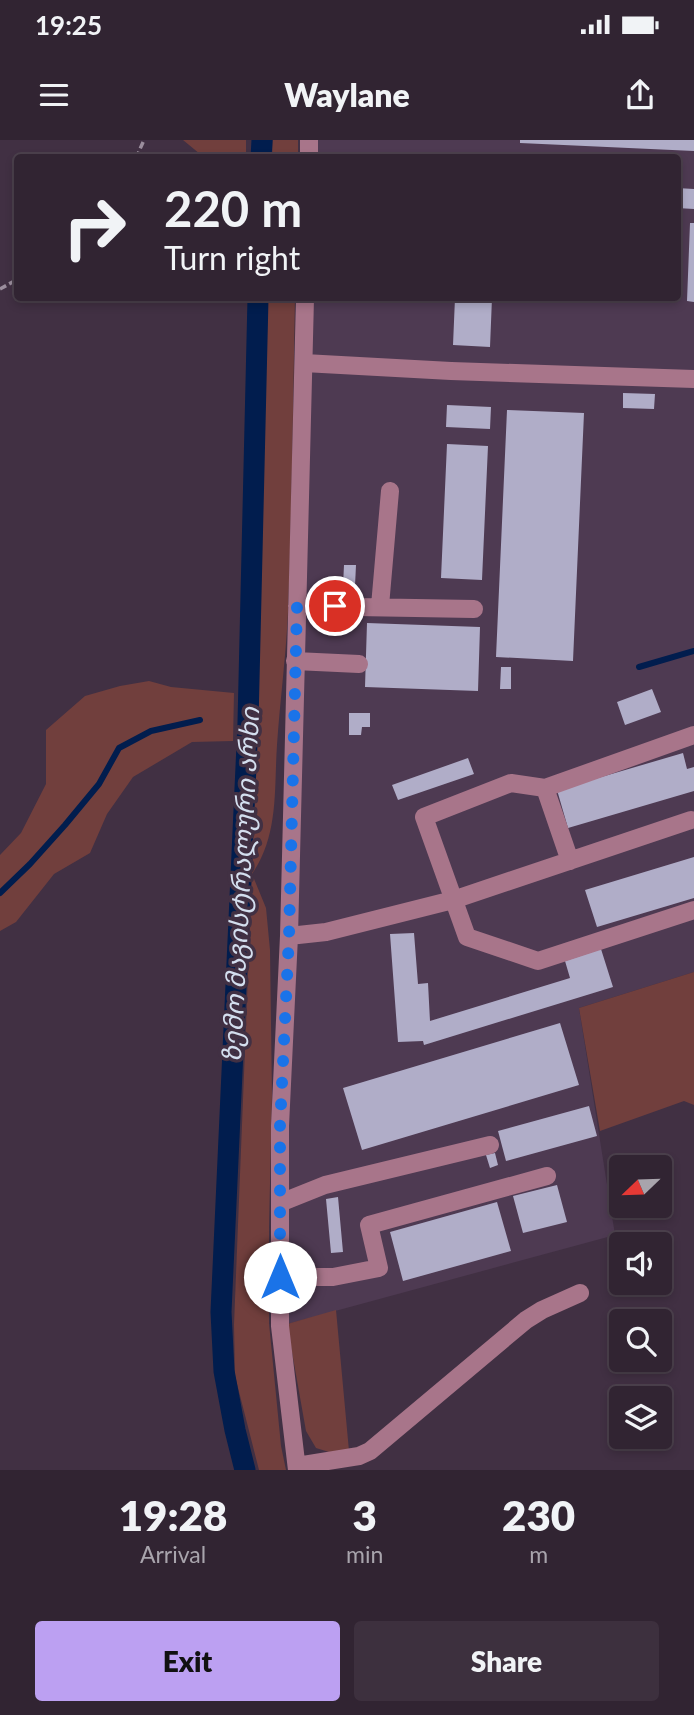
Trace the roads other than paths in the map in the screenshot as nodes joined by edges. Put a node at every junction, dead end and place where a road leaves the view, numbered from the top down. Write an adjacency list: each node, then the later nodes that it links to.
1 (305, 301): 2 (street)
2 (304, 363): 3 (street); 5 (street)
3 (694, 379)
4 (390, 491): 6 (street)
5 (297, 606): 6 (street); 8 (street)
6 (380, 606): 7 (street)
7 (474, 609)
8 (295, 661): 9 (street); 16 (street)
9 (359, 663)
10 (694, 735): 11 (street)
11 (545, 788): 13 (street); 14 (street)
12 (691, 820): 13 (street)
13 (570, 861): 14 (street)
14 (453, 900): 15 (street); 16 (street)
15 (694, 910)
16 (289, 936): 19 (street)
17 (490, 1145): 19 (street)
18 (547, 1176): 20 (street)
19 (280, 1203): 20 (street)
20 (280, 1277): 22 (street)
21 (580, 1293): 22 (street)
22 (297, 1468)

